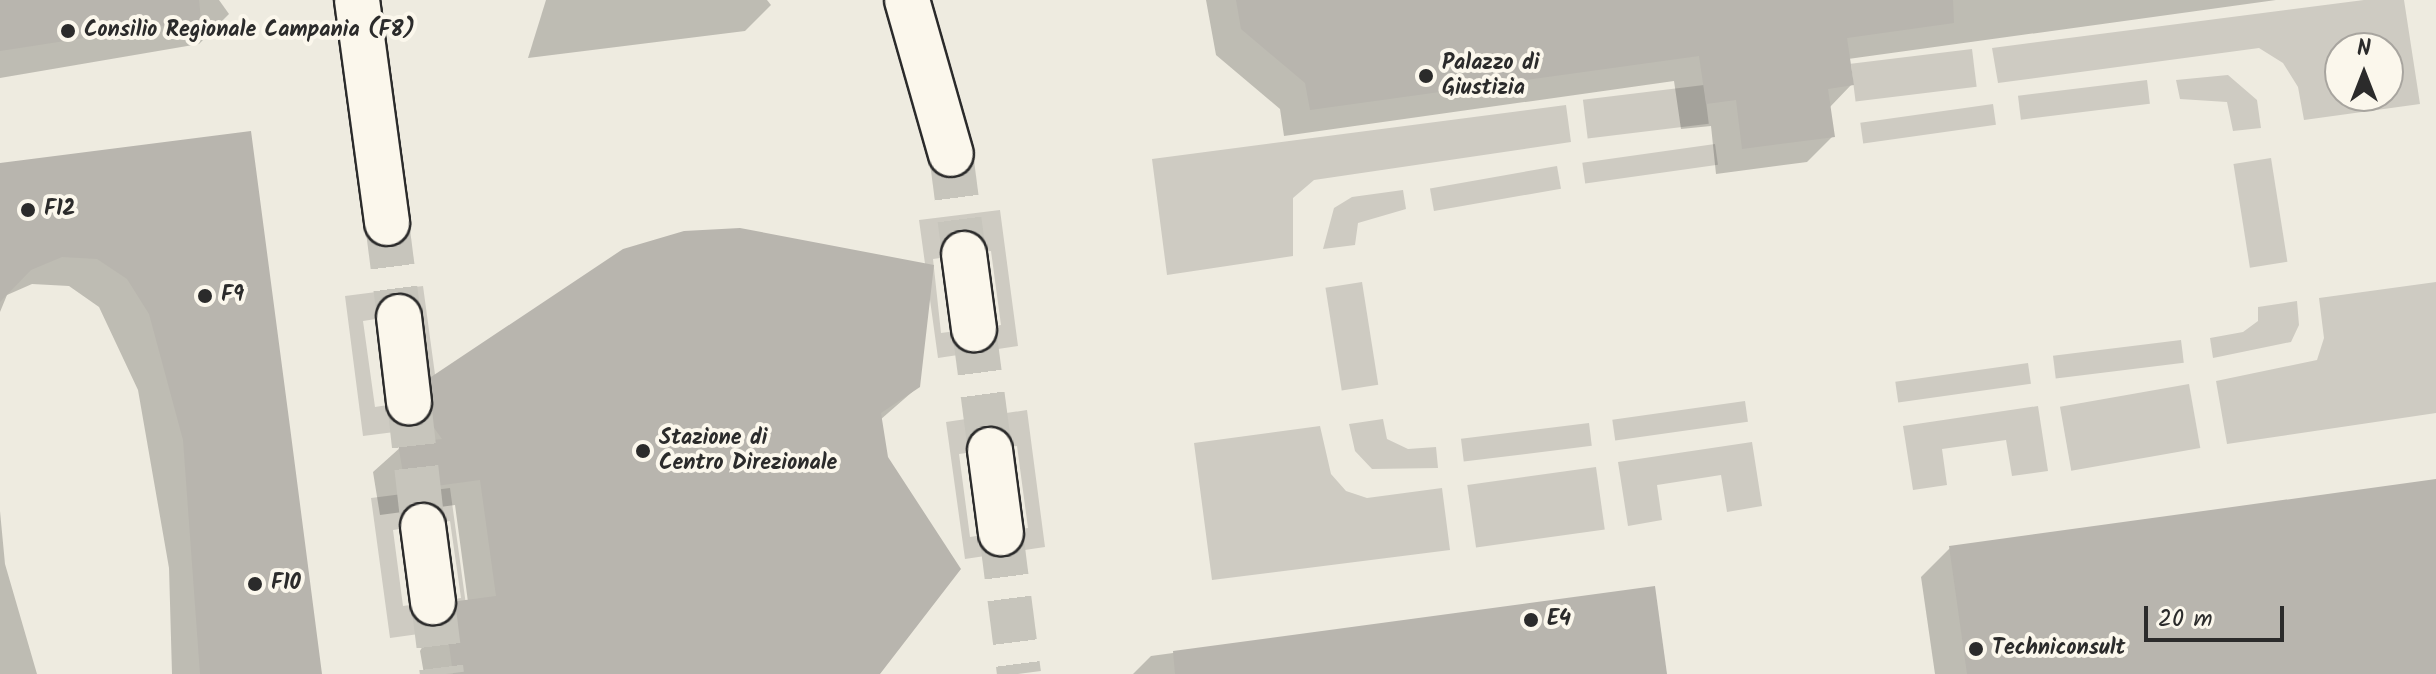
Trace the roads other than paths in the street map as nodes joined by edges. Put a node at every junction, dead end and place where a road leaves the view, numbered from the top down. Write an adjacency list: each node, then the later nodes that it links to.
1 (907, 0): 3 (street)
2 (378, 7): 4 (street)
3 (951, 154)
4 (387, 223)
5 (964, 254): 7 (street)
6 (399, 317): 8 (street)
7 (974, 329)
8 (409, 402)
9 (990, 450): 11 (street)
10 (423, 526): 12 (street)
11 (1001, 533)
12 (433, 602)

